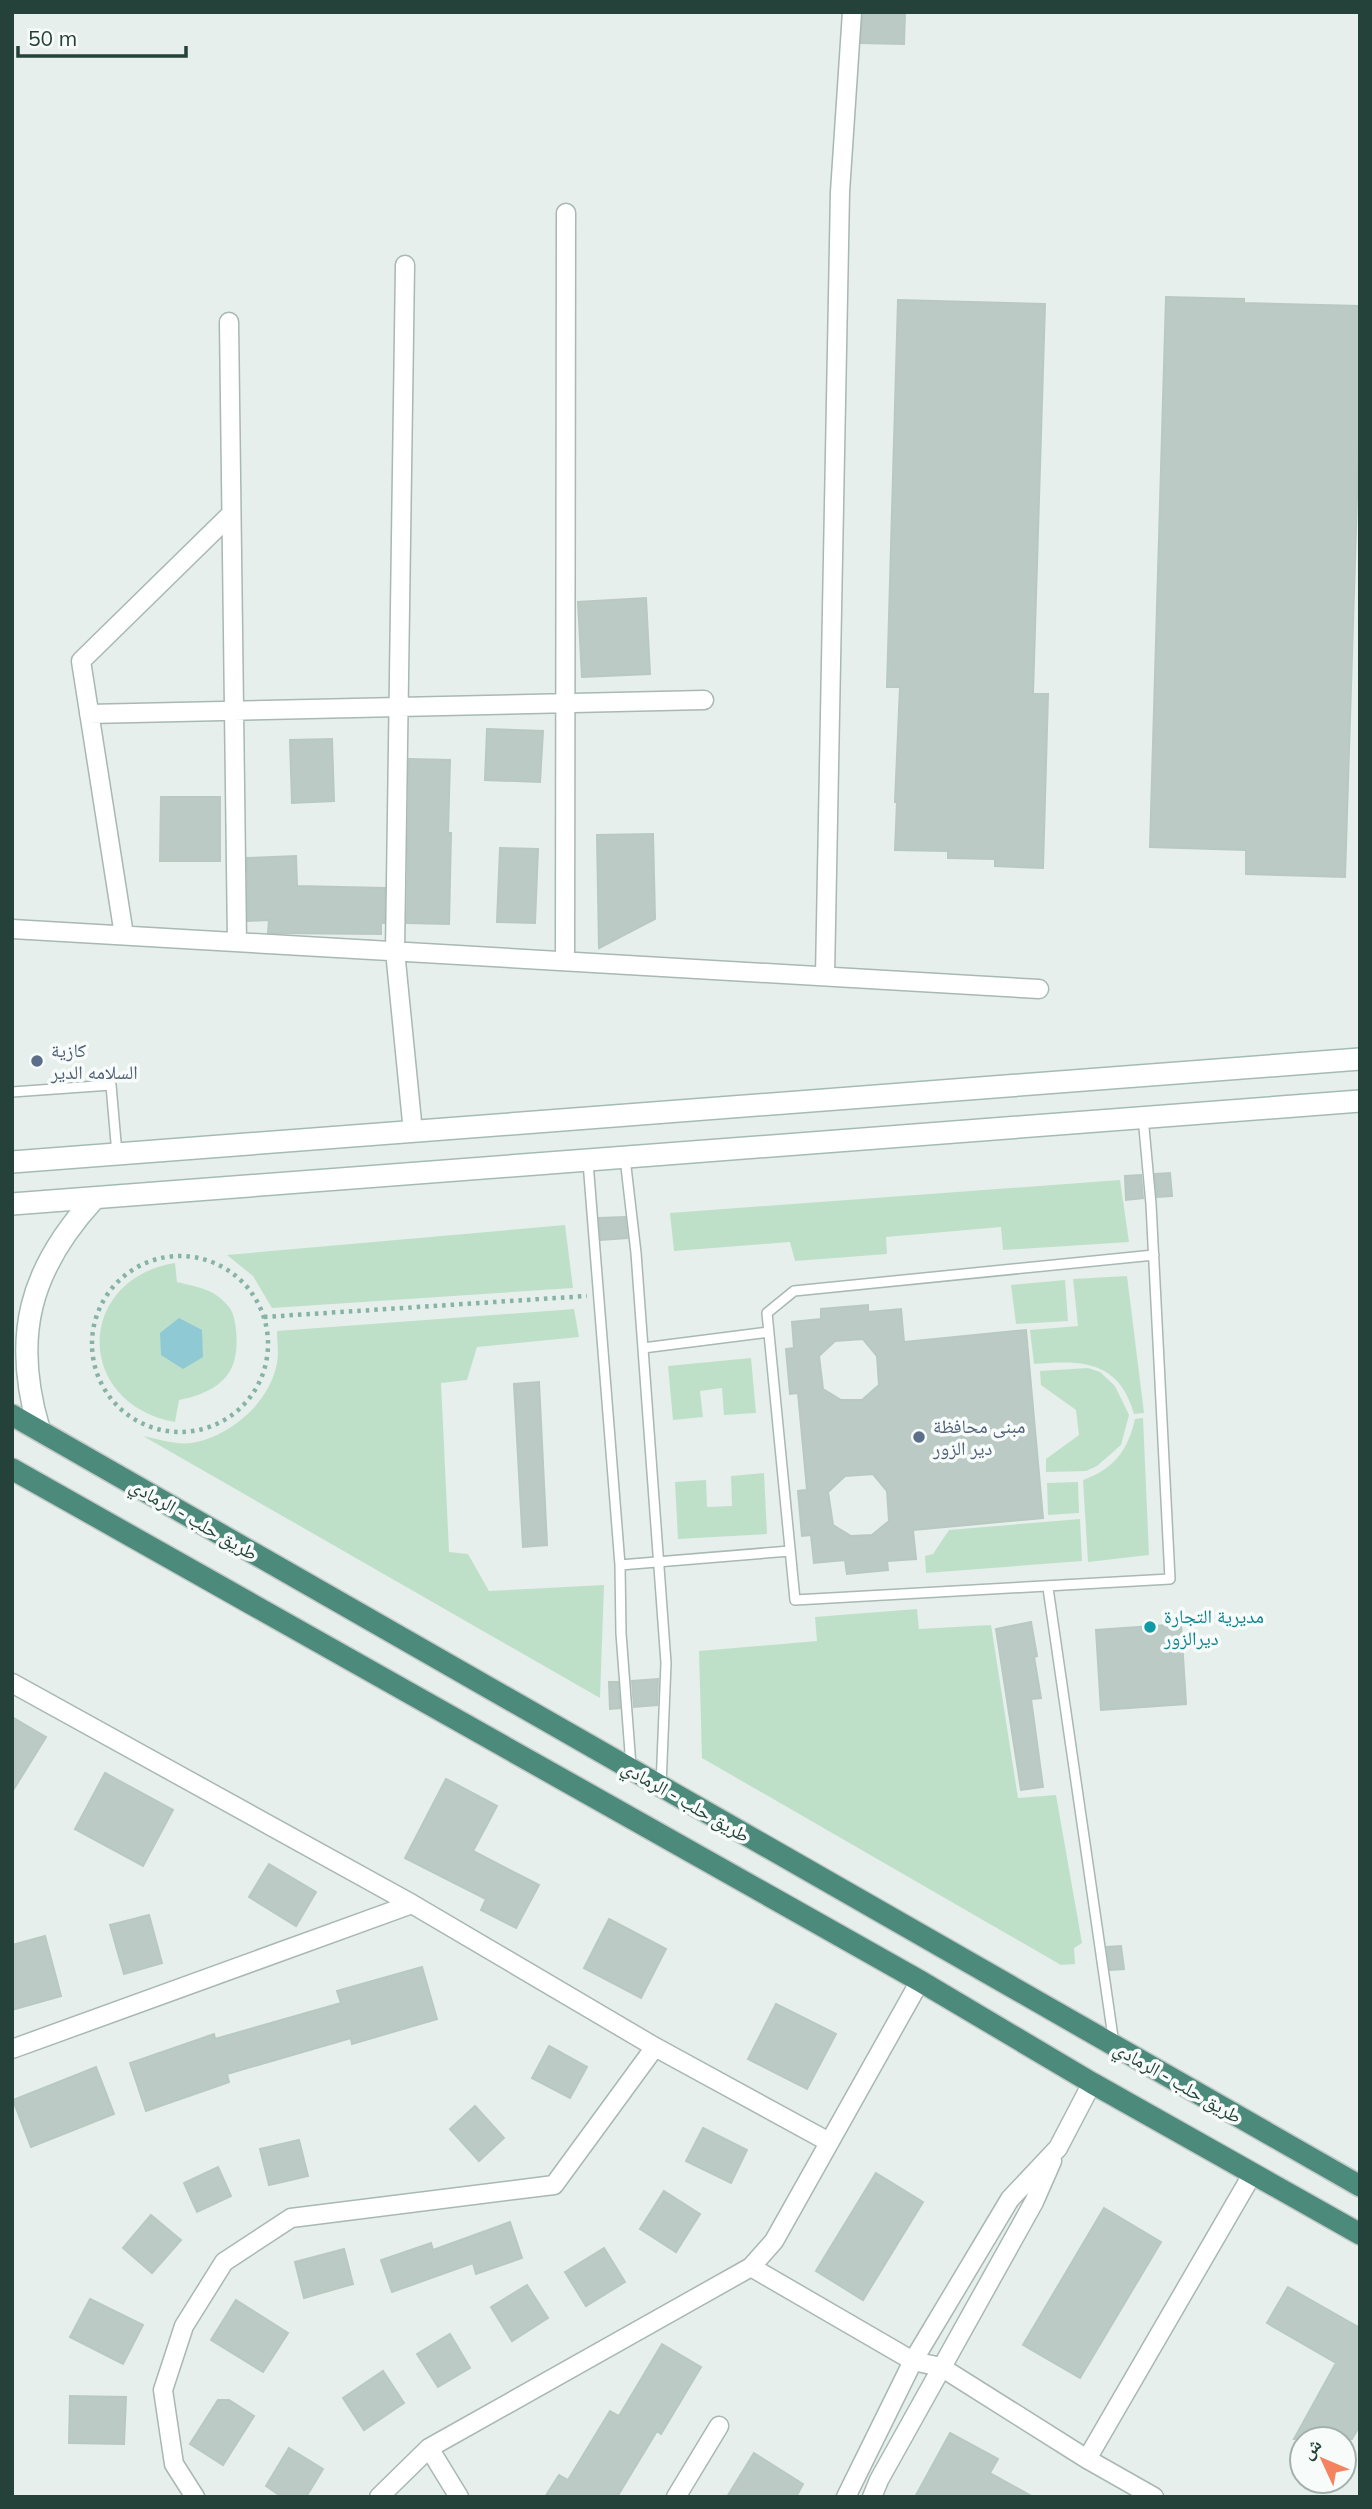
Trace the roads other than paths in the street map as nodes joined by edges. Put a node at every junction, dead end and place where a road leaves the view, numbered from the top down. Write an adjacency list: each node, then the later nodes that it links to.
1 (852, 12): 16 (street)
2 (566, 214): 7 (street)
3 (405, 265): 8 (street)
4 (229, 321): 5 (street)
5 (232, 514): 9 (street); 10 (street)
6 (704, 700): 7 (street)
7 (565, 704): 8 (street); 15 (street)
8 (399, 707): 9 (street); 14 (street)
9 (234, 711): 10 (street); 13 (street)
10 (89, 714): 12 (street)
11 (12, 929): 12 (street)
12 (124, 935): 13 (street)
13 (237, 942): 14 (street)
14 (395, 951): 15 (street); 22 (street)
15 (565, 961): 16 (street)
16 (825, 976): 17 (street)
17 (1040, 989)
18 (1360, 1059): 22 (main road)
19 (12, 1092): 23 (lane)
20 (1360, 1101): 21 (main road)
21 (1143, 1117): 24 (main road); 29 (lane)
22 (413, 1132): 23 (main road)
23 (117, 1154): 26 (main road)
24 (625, 1156): 25 (main road); 31 (lane)
25 (588, 1159): 27 (main road); 37 (lane)
26 (12, 1162)
27 (94, 1199): 28 (main road); 33 (main road)
28 (12, 1204)
29 (1154, 1255): 30 (lane); 38 (lane)
30 (769, 1332): 31 (lane); 35 (lane)
31 (643, 1348): 36 (lane)
32 (12, 1415): 33 (highway, طريق حلب - الرمادي)
33 (39, 1429): 40 (highway, طريق حلب - الرمادي)
34 (12, 1469): 43 (highway)
35 (790, 1551): 36 (lane); 38 (lane)
36 (660, 1563): 37 (lane); 41 (lane)
37 (620, 1565): 40 (lane)
38 (1048, 1588): 44 (lane)
39 (12, 1683): 42 (street)
40 (632, 1770): 41 (highway, طريق حلب - الرمادي)
41 (661, 1787): 44 (highway, طريق حلب - الرمادي)
42 (412, 1904): 45 (street); 46 (street)
43 (920, 1981): 47 (highway); 48 (street)
44 (1115, 2046): 51 (highway, طريق حلب - الرمادي)
45 (655, 2047): 48 (street); 59 (street)
46 (12, 2049)
47 (1091, 2083): 49 (street); 50 (highway)
48 (829, 2142): 53 (street)
49 (1058, 2148): 54 (street); 55 (street)
50 (1253, 2173): 52 (highway); 58 (street)
51 (1360, 2186)
52 (1360, 2234)
53 (751, 2267): 54 (street); 57 (street)
54 (913, 2361): 55 (street); 63 (street)
55 (941, 2367): 58 (street); 64 (street)
56 (719, 2426): 62 (street)
57 (429, 2448): 60 (street); 61 (street)
58 (1087, 2459): 65 (street)
59 (195, 2497)
60 (379, 2497)
61 (460, 2497)
62 (676, 2497)
63 (846, 2497)
64 (872, 2497)
65 (1154, 2497)

